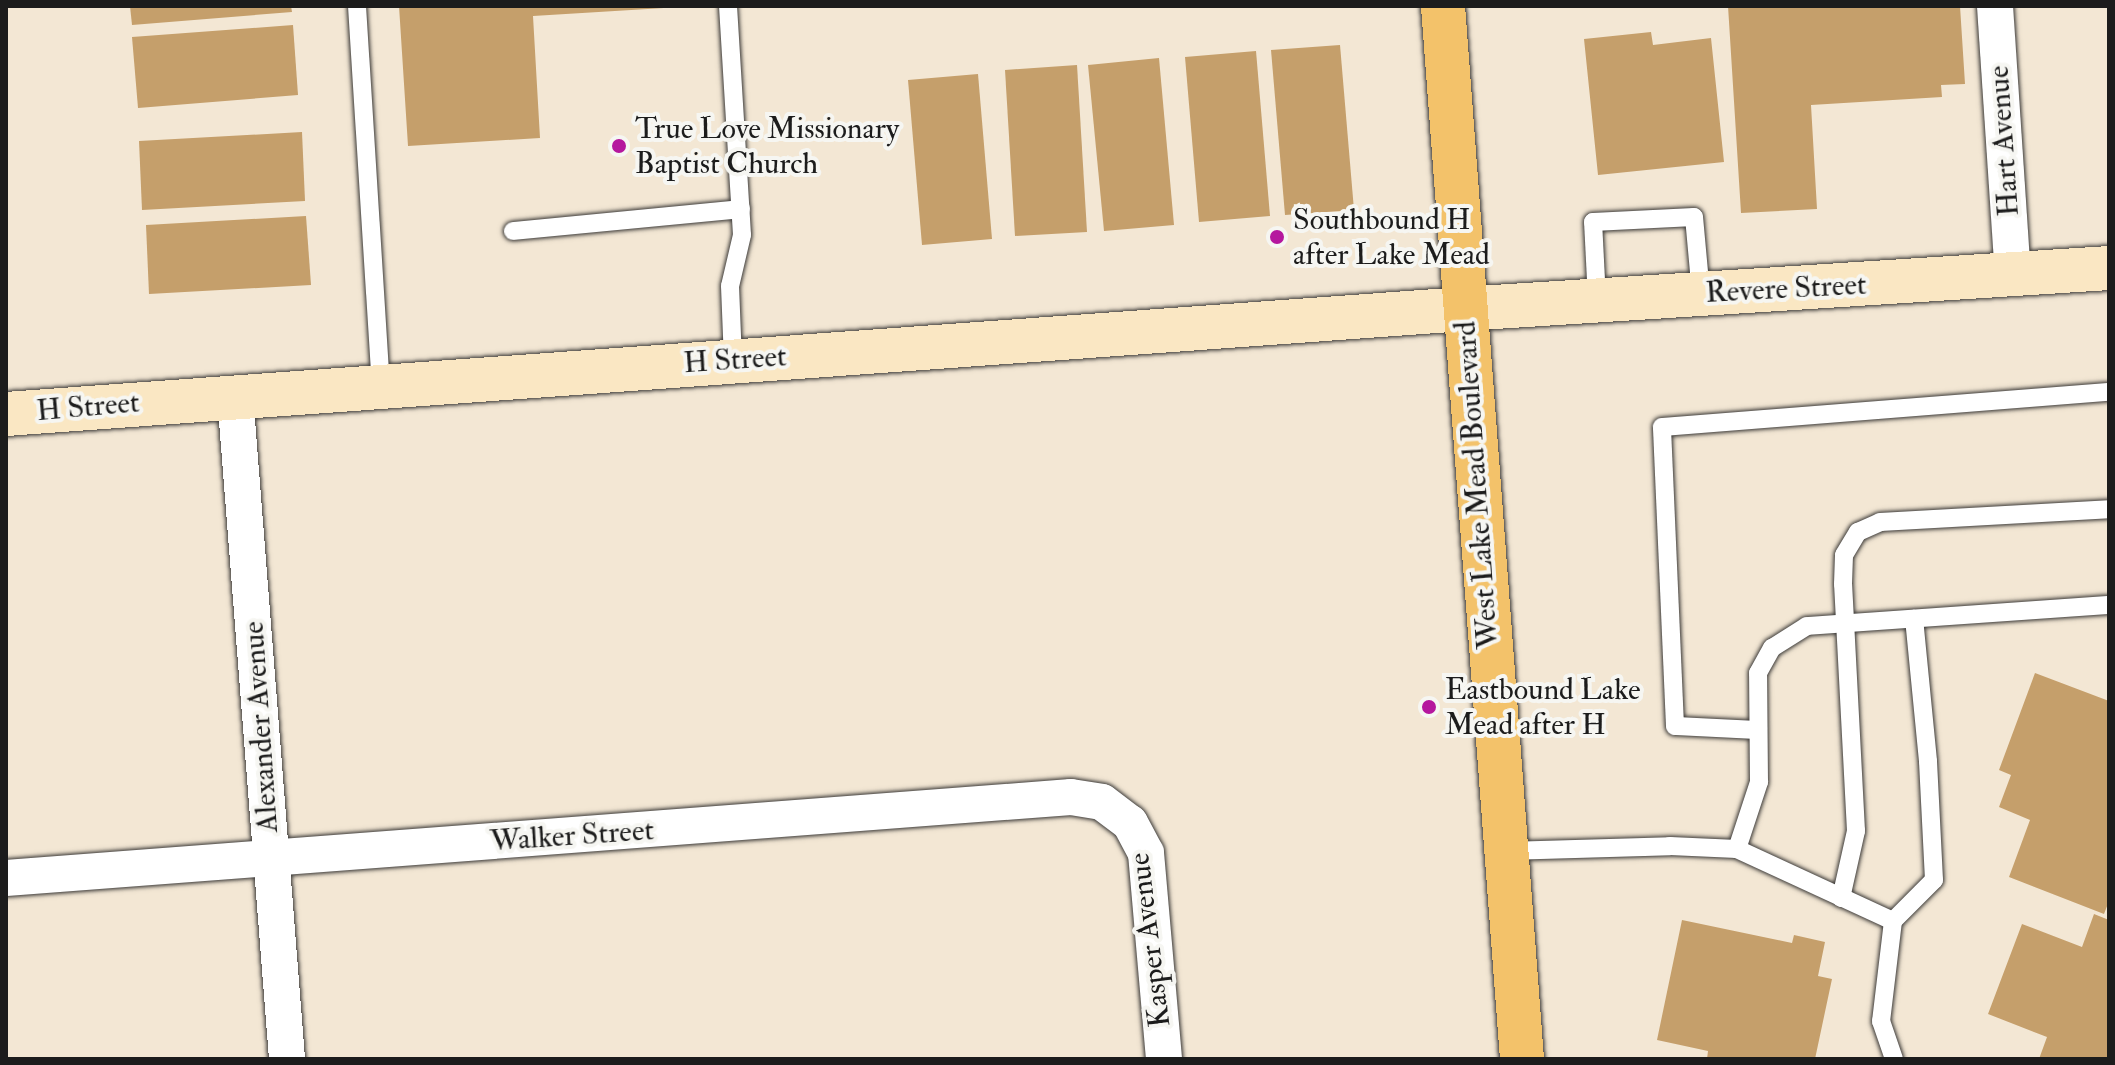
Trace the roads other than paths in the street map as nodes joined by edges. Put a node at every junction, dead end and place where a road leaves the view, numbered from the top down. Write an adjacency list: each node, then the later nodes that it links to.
1 (357, 6): 13 (lane)
2 (728, 6): 5 (lane)
3 (1443, 6): 11 (main road, West Lake Mead Boulevard)
4 (1995, 6): 8 (street, Hart Avenue)
5 (741, 209): 6 (lane); 12 (lane)
6 (513, 231)
7 (2109, 268): 8 (street, Revere Street)
8 (2013, 276): 9 (street, Revere Street)
9 (1701, 294): 10 (street, Revere Street); 10 (lane)
10 (1597, 301): 11 (street, Revere Street)
11 (1463, 309): 12 (street, H Street); 24 (main road, West Lake Mead Boulevard)
12 (733, 361): 13 (street, H Street)
13 (381, 386): 15 (street, H Street)
14 (2109, 392): 21 (lane)
15 (235, 395): 16 (street, H Street); 25 (street, Alexander Avenue)
16 (6, 414)
17 (2109, 509): 20 (lane)
18 (2109, 605): 19 (lane)
19 (1914, 619): 20 (lane); 28 (lane)
20 (1843, 624): 21 (lane); 27 (lane)
21 (1758, 730): 23 (lane)
22 (1130, 823): 25 (street, Walker Street); 30 (street, Kasper Avenue)
23 (1737, 849): 24 (lane); 27 (lane)
24 (1506, 851): 31 (main road, West Lake Mead Boulevard)
25 (271, 859): 26 (street, Walker Street); 29 (street, Alexander Avenue)
26 (6, 878)
27 (1841, 898): 28 (lane)
28 (1893, 921): 32 (lane)
29 (287, 1059)
30 (1164, 1059)
31 (1522, 1059)
32 (1894, 1059)

